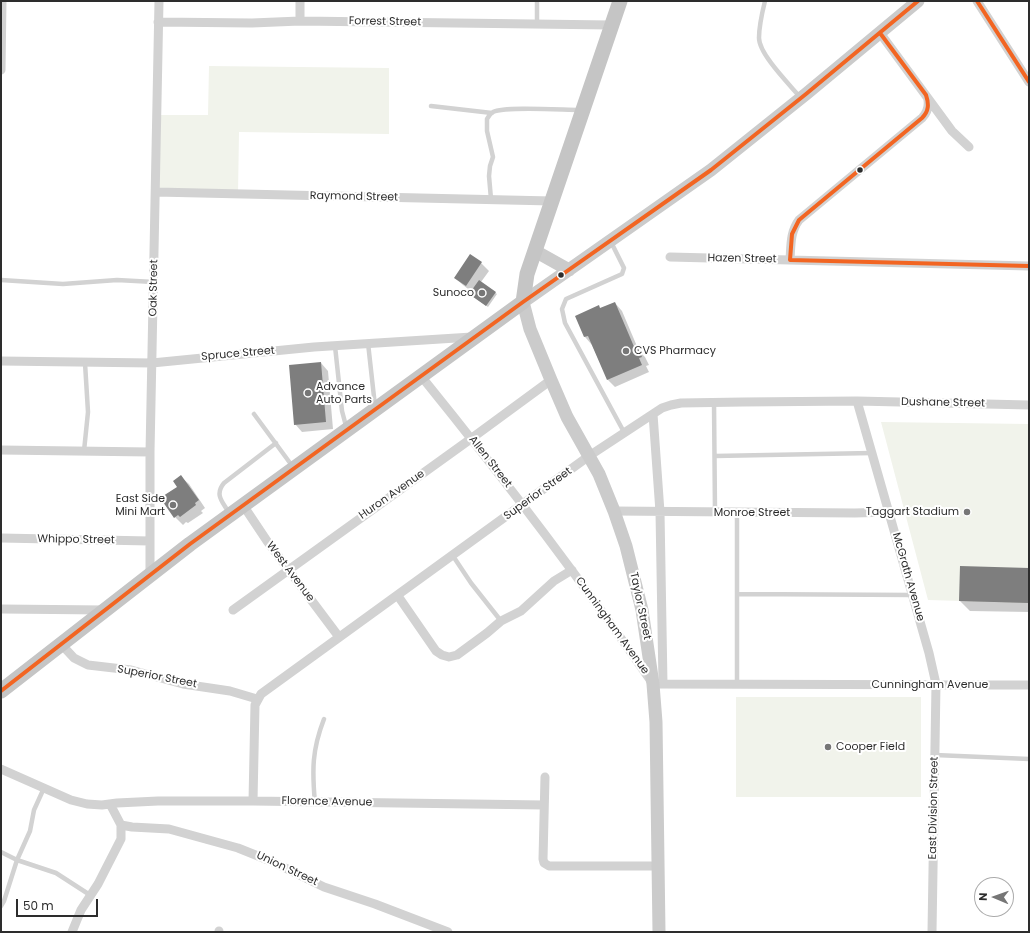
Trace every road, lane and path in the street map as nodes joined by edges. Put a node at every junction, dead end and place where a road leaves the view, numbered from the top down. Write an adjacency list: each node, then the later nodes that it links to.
1 (2, 1): 14 (street)
2 (159, 1): 10 (street, Oak Street)
3 (300, 1): 9 (street)
4 (537, 1): 11 (lane)
5 (620, 1): 12 (main road)
6 (765, 1): 16 (lane)
7 (977, 1): 15 (street)
8 (915, 3): 13 (main road)
9 (300, 21): 10 (street, Forrest Street); 11 (street, Forrest Street)
10 (158, 22): 22 (street, Oak Street)
11 (537, 24): 12 (street, Forrest Street)
12 (611, 25): 19 (main road)
13 (880, 33): 16 (main road); 17 (street)
14 (1, 70)
15 (1029, 82)
16 (801, 99): 25 (main road)
17 (928, 100): 21 (street); 28 (street)
18 (431, 106): 20 (lane)
19 (583, 110): 20 (lane); 24 (main road)
20 (492, 113): 23 (lane)
21 (969, 147)
22 (156, 192): 23 (street, Raymond Street); 32 (street, Oak Street)
23 (491, 199): 24 (street, Raymond Street)
24 (552, 201): 26 (main road)
25 (610, 242): 30 (main road); 49 (lane)
26 (535, 251): 30 (main road); 33 (main road)
27 (670, 257): 28 (street, Hazen Street)
28 (790, 260): 29 (street, Hazen Street)
29 (1029, 266)
30 (569, 270): 33 (main road)
31 (1, 280): 32 (lane)
32 (154, 282): 39 (street, Oak Street)
33 (523, 302): 34 (main road); 41 (main road, Taylor Street)
34 (476, 337): 35 (street, Spruce Street); 40 (main road)
35 (368, 343): 36 (street, Spruce Street); 45 (lane)
36 (335, 346): 39 (street, Spruce Street); 48 (lane)
37 (1, 362): 38 (street, Spruce Street)
38 (85, 363): 39 (street, Spruce Street); 53 (lane)
39 (152, 363): 54 (street, Oak Street)
40 (421, 376): 45 (main road); 50 (street, Allen Street)
41 (551, 380): 50 (street, Huron Avenue); 56 (main road, Taylor Street)
42 (857, 401): 43 (street, Superior Street); 44 (street, Dushane Street); 55 (street, McGrath Avenue)
43 (714, 402): 47 (street, Superior Street); 57 (lane)
44 (1029, 405)
45 (375, 409): 48 (main road)
46 (254, 414): 51 (lane)
47 (653, 414): 49 (street, Superior Street); 62 (street, Taylor Street)
48 (348, 430): 58 (main road)
49 (625, 434): 56 (street, Superior Street)
50 (472, 438): 60 (street, Allen Street); 70 (street, Huron Avenue)
51 (276, 444): 58 (lane); 66 (lane)
52 (1, 450): 53 (street)
53 (84, 451): 54 (street)
54 (150, 452): 68 (street, Oak Street)
55 (872, 453): 57 (lane); 63 (street, McGrath Avenue)
56 (589, 456): 60 (street, Superior Street); 61 (main road, Taylor Street)
57 (715, 456): 64 (lane)
58 (294, 469): 59 (main road)
59 (244, 505): 66 (main road); 70 (street, West Avenue)
60 (524, 505): 69 (street, Superior Street); 71 (street, Allen Street)
61 (614, 511): 62 (street, Monroe Street); 82 (main road, Taylor Street)
62 (660, 512): 64 (street, Monroe Street); 82 (street, Taylor Street)
63 (889, 512): 65 (street, Monroe Street); 75 (street, McGrath Avenue)
64 (716, 513): 65 (street, Monroe Street)
65 (737, 513): 73 (lane)
66 (230, 515): 72 (main road)
67 (1, 538): 68 (street, Whippo Street)
68 (150, 541): 72 (street, Oak Street)
69 (453, 556): 74 (street, Superior Street); 79 (lane)
70 (289, 570): 78 (street, Huron Avenue); 80 (street, West Avenue)
71 (572, 570): 79 (street, Cunningham Avenue); 82 (street, Cunningham Avenue)
72 (150, 575): 77 (main road)
73 (737, 594): 75 (lane); 83 (lane)
74 (398, 596): 79 (street, Cunningham Avenue); 80 (street, Superior Street)
75 (913, 596): 84 (street, McGrath Avenue)
76 (1, 609): 77 (street)
77 (105, 610): 81 (main road)
78 (233, 610)
79 (501, 621)
80 (339, 637): 87 (street, Superior Street)
81 (60, 644): 86 (main road); 87 (street, Superior Street)
82 (658, 684): 83 (street, Cunningham Avenue); 101 (main road, Taylor Street)
83 (737, 684): 84 (street, Cunningham Avenue)
84 (936, 684): 85 (street, Cunningham Avenue); 89 (street, East Division Street)
85 (1029, 685)
86 (1, 691)
87 (257, 699): 94 (street)
88 (324, 719): 95 (lane)
89 (935, 755): 90 (lane); 107 (street, East Division Street)
90 (1029, 759)
91 (1, 769): 93 (street)
92 (545, 777): 97 (street)
93 (44, 788): 96 (street); 100 (lane)
94 (253, 801): 95 (street, Florence Avenue); 96 (street, Florence Avenue)
95 (315, 802): 97 (street, Florence Avenue)
96 (110, 804): 98 (street)
97 (544, 804): 101 (street)
98 (121, 825): 102 (street); 105 (street, Union Street)
99 (1, 852): 100 (lane)
100 (17, 860): 102 (lane); 103 (lane)
101 (658, 866): 106 (main road, Taylor Street)
102 (90, 895): 104 (street)
103 (1, 906)
104 (72, 932)
105 (448, 932)
106 (659, 932)
107 (932, 932)

